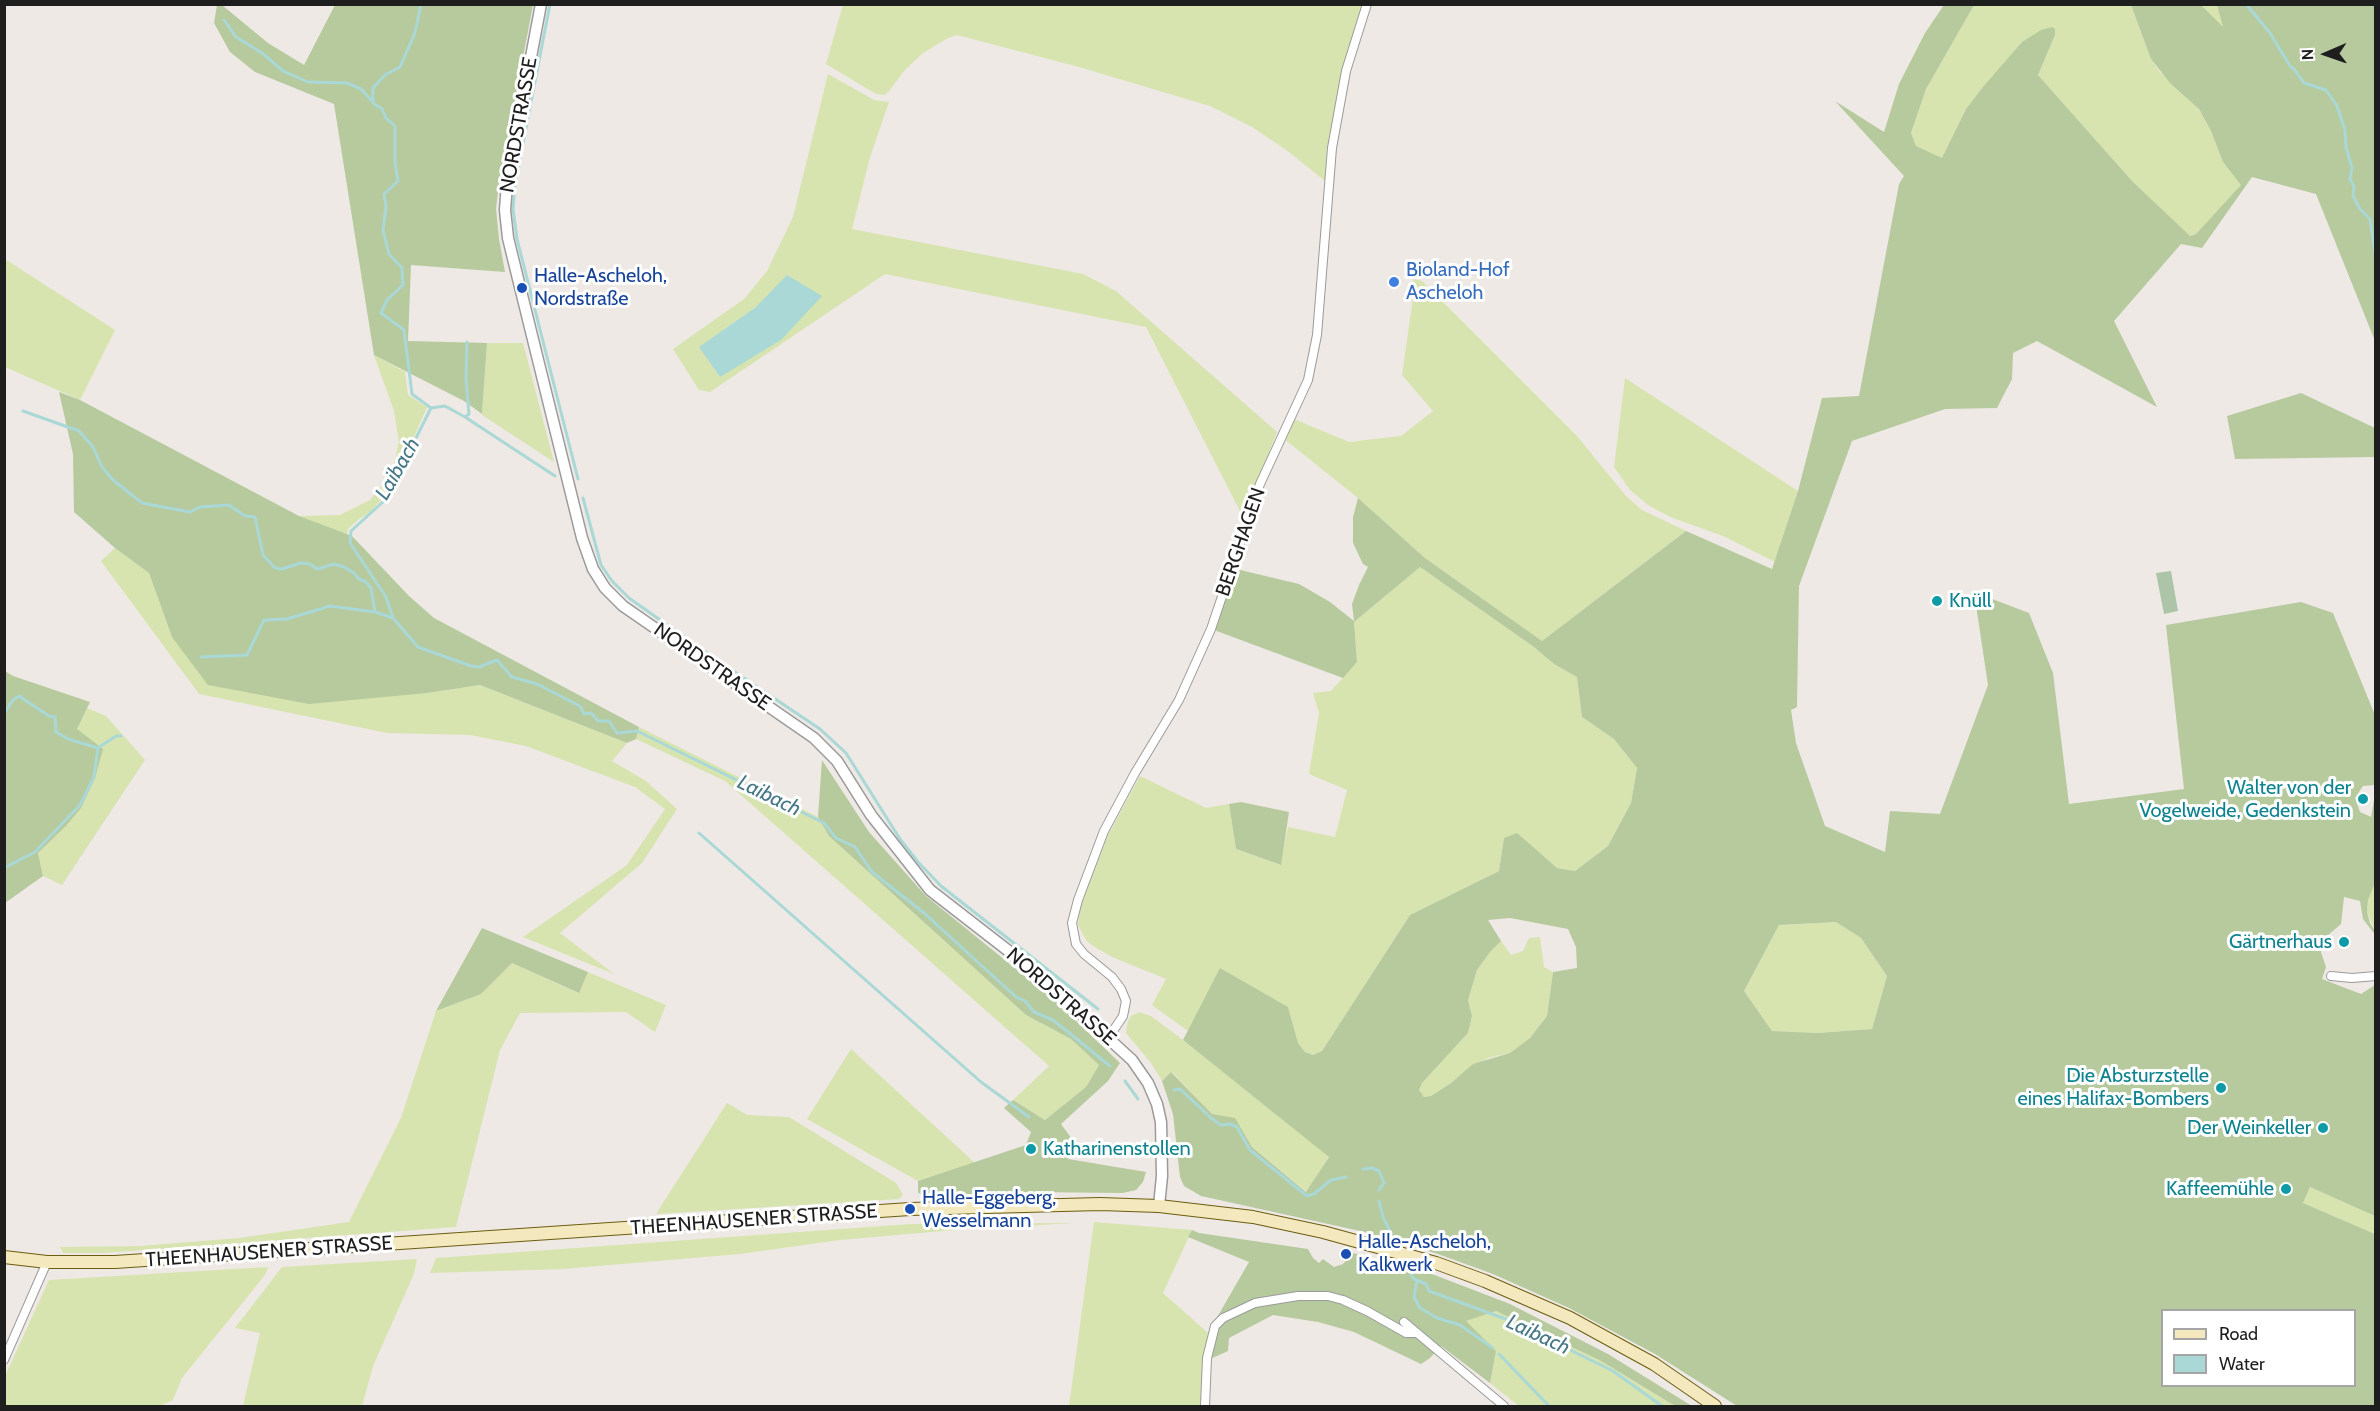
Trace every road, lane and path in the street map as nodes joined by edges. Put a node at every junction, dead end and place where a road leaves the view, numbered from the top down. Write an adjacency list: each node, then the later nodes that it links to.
1 (541, 4): 5 (street, NORDSTRASSE)
2 (1367, 4): 5 (street, BERGHAGEN)
3 (2376, 975): 4 (street)
4 (2331, 976)
5 (1109, 1037): 6 (street, NORDSTRASSE)
6 (1159, 1206): 8 (main road, THEENHAUSENER STRASSE); 14 (main road, THEENHAUSENER STRASSE)
7 (4, 1257): 8 (main road, THEENHAUSENER STRASSE)
8 (47, 1262): 11 (street)
9 (1404, 1322): 10 (street)
10 (1417, 1333): 12 (street); 13 (street)
11 (4, 1360)
12 (1205, 1407)
13 (1504, 1407)
14 (1715, 1407)

